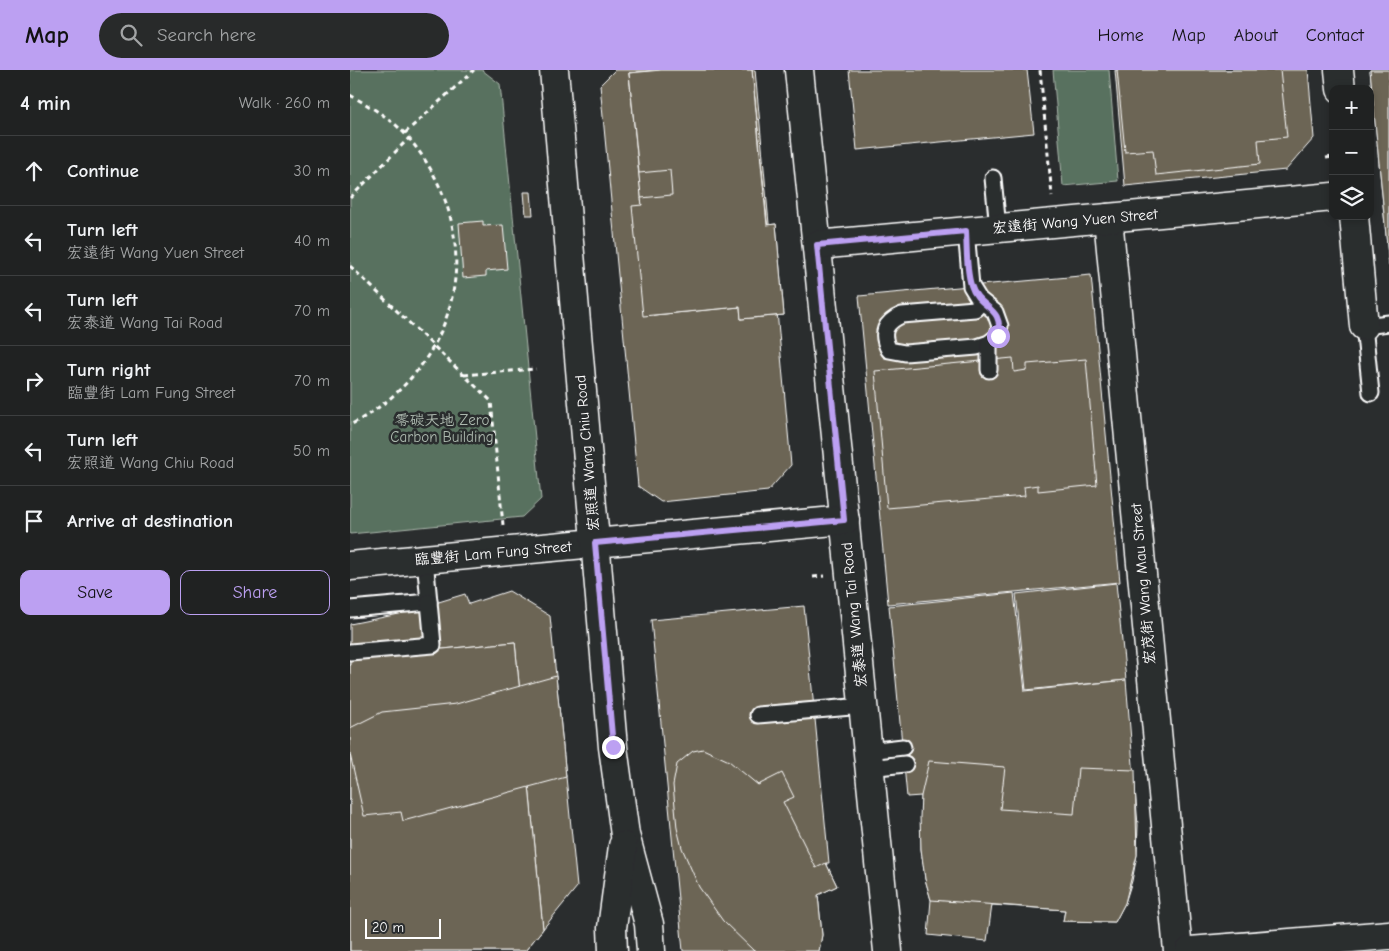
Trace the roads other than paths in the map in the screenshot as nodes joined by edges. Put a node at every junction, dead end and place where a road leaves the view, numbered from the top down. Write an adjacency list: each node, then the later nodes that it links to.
1 (554, 70): 18 (street, 宏照道 Wang Chiu Road)
2 (799, 70): 11 (street, 宏泰道 Wang Tai Road)
3 (1339, 70): 4 (street)
4 (1341, 85)
5 (993, 178): 9 (lane)
6 (1329, 197): 7 (street, 宏遠街 Wang Yuen Street)
7 (1108, 218): 9 (street, 宏遠街 Wang Yuen Street); 34 (street, 宏茂街 Wang Mau Street)
8 (1355, 220): 13 (street)
9 (998, 228): 10 (street, 宏遠街 Wang Yuen Street)
10 (966, 231): 11 (street, 宏遠街 Wang Yuen Street); 12 (lane)
11 (817, 245): 17 (street, 宏泰道 Wang Tai Road)
12 (980, 300): 14 (lane); 14 (lane)
13 (1377, 325): 16 (lane)
14 (989, 343): 15 (lane)
15 (989, 370)
16 (1371, 393)
17 (844, 520): 18 (street, 臨豐街 Lam Fung Street); 24 (street, 宏泰道 Wang Tai Road)
18 (595, 543): 19 (street, 臨豐街 Lam Fung Street); 29 (street, 宏照道 Wang Chiu Road)
19 (425, 559): 20 (street, 臨豐街 Lam Fung Street); 21 (lane)
20 (350, 566)
21 (429, 602): 22 (lane); 23 (lane)
22 (350, 609)
23 (350, 652)
24 (863, 706): 25 (lane); 27 (street, 宏泰道 Wang Tai Road)
25 (758, 715)
26 (903, 748): 27 (lane)
27 (869, 759): 28 (lane); 33 (street, 宏泰道 Wang Tai Road)
28 (906, 764)
29 (624, 835): 31 (street, 宏照道 Wang Chiu Road); 32 (street, 宏照道 Wang Chiu Road)
30 (1389, 935): 35 (street)
31 (613, 951)
32 (651, 951)
33 (888, 951)
34 (1178, 951)
35 (1190, 951)

